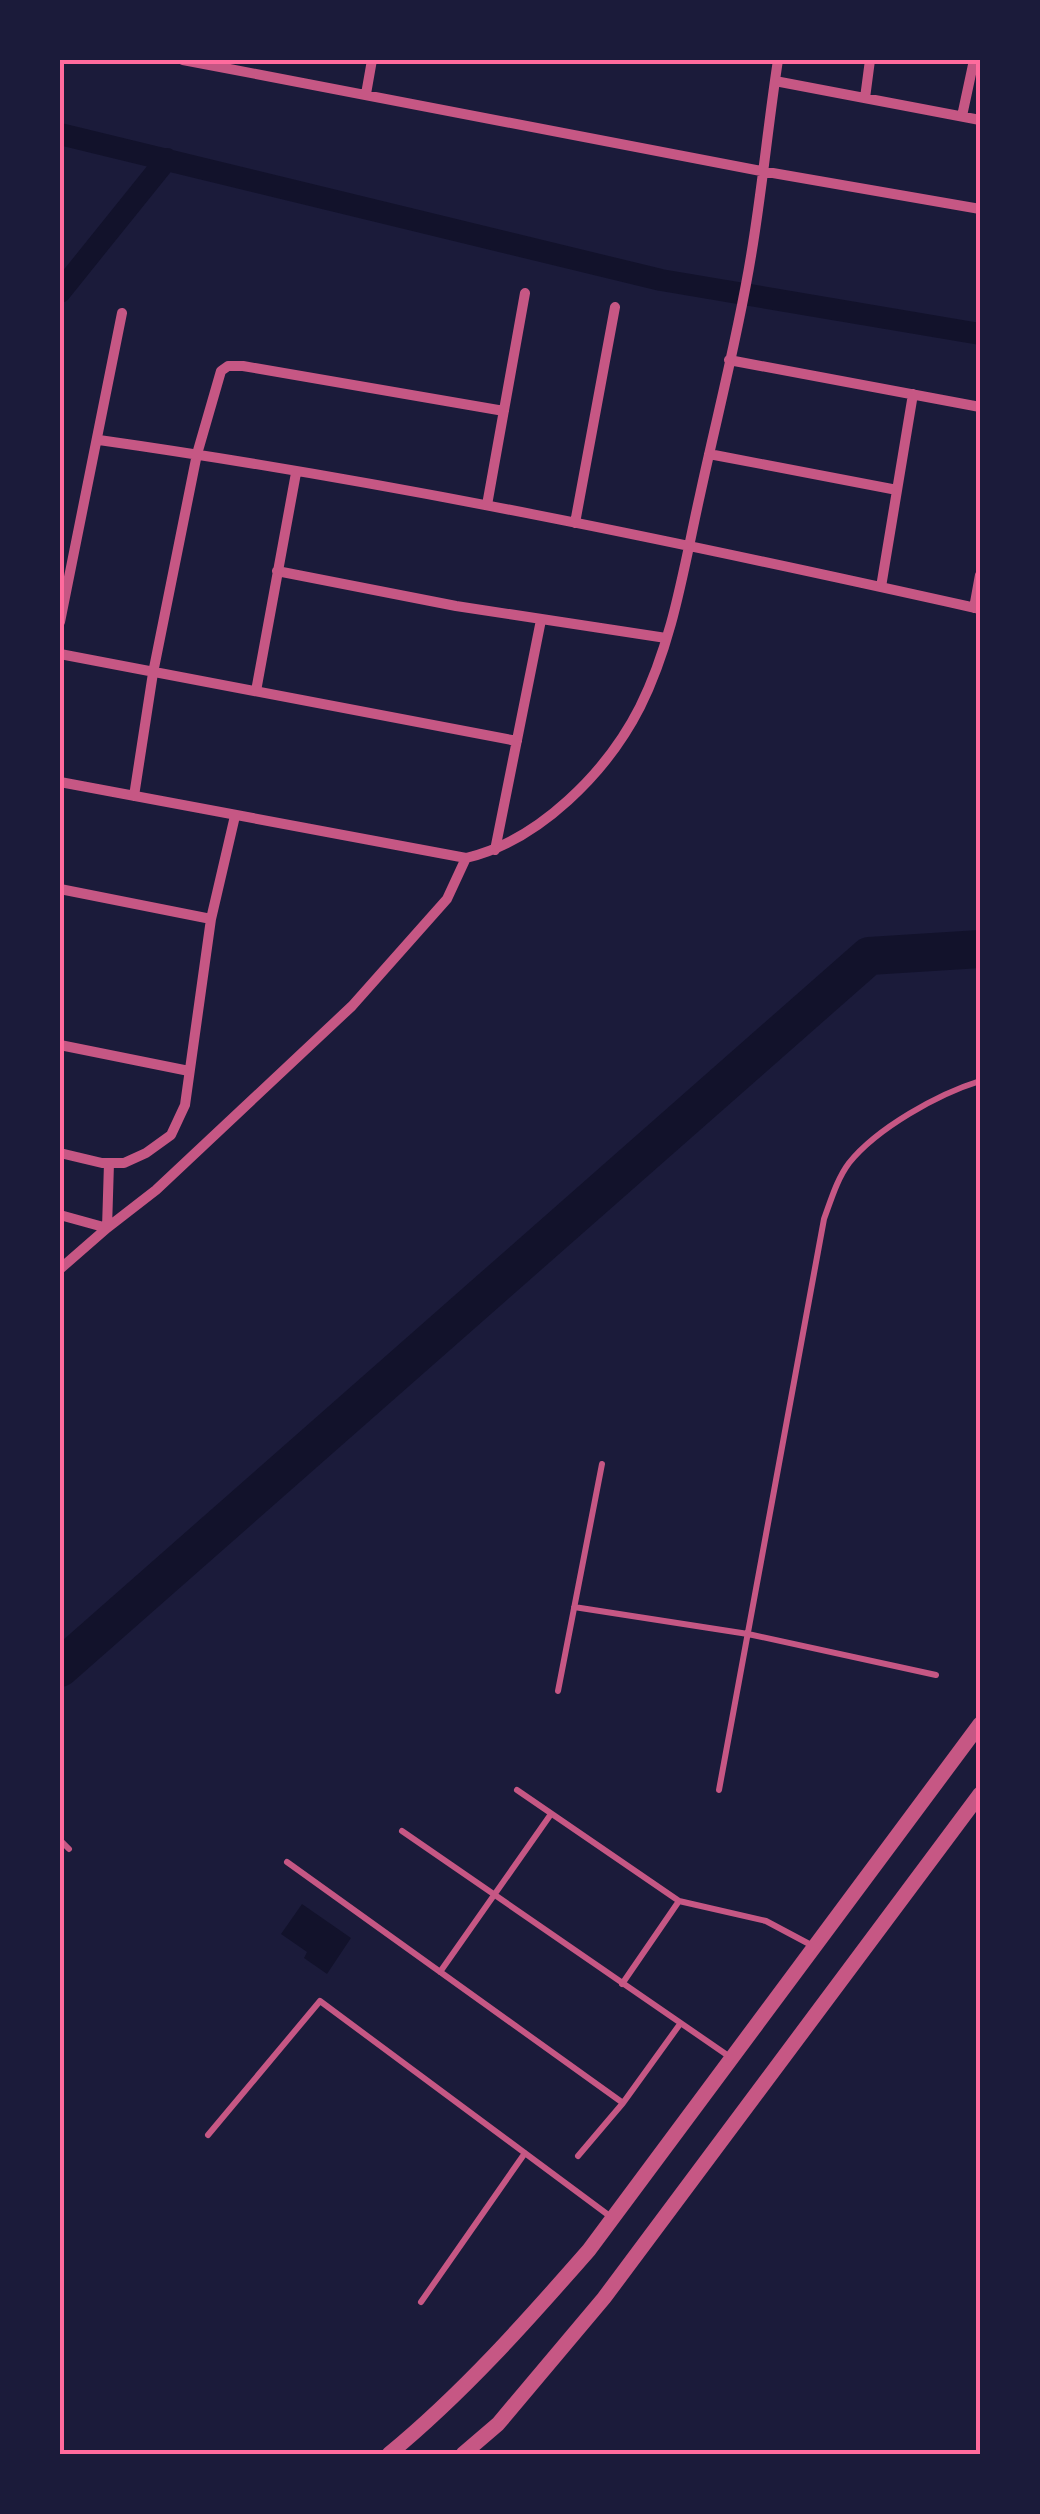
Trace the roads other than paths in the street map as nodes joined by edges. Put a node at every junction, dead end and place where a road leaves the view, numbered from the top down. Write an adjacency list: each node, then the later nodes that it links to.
1 (184, 60): 7 (street)
2 (262, 60): 7 (street)
3 (372, 60): 9 (street)
4 (778, 60): 8 (street)
5 (870, 60): 10 (street)
6 (974, 60): 11 (street)
7 (260, 74): 9 (street)
8 (775, 81): 10 (street); 13 (street)
9 (366, 94): 13 (street)
10 (865, 98): 11 (street)
11 (962, 116): 12 (street)
12 (980, 120)
13 (761, 171): 14 (street); 18 (street)
14 (980, 210)
15 (525, 293): 21 (street)
16 (615, 307): 28 (street)
17 (122, 313): 22 (street)
18 (729, 360): 19 (street); 24 (street)
19 (913, 394): 20 (street); 26 (street)
20 (980, 407)
21 (504, 411): 23 (street); 27 (street)
22 (99, 440): 23 (street); 30 (street)
23 (196, 454): 25 (street); 39 (street)
24 (708, 454): 26 (street); 29 (street)
25 (296, 473): 27 (street); 31 (street)
26 (897, 490): 33 (street)
27 (487, 506): 28 (street)
28 (575, 522): 29 (street)
29 (688, 544): 33 (street); 37 (street)
30 (66, 564): 36 (street)
31 (277, 570): 35 (street); 40 (street)
32 (980, 575): 34 (street)
33 (881, 587): 34 (street)
34 (977, 608)
35 (540, 620): 37 (street); 41 (street)
36 (60, 622)
37 (666, 638): 45 (street)
38 (60, 654): 39 (street)
39 (152, 673): 40 (street); 43 (street)
40 (256, 690): 41 (street)
41 (517, 741): 45 (street)
42 (60, 782): 43 (street)
43 (134, 796): 44 (street)
44 (236, 816): 46 (street); 48 (street)
45 (494, 850): 46 (street)
46 (466, 858): 55 (street)
47 (60, 889): 48 (street)
48 (211, 919): 50 (street)
49 (60, 1046): 50 (street)
50 (189, 1071): 53 (street)
51 (980, 1081): 59 (lane)
52 (60, 1154): 53 (street)
53 (109, 1163): 55 (street)
54 (60, 1215): 55 (street)
55 (107, 1228): 56 (street)
56 (60, 1269)
57 (602, 1464): 58 (lane)
58 (574, 1606): 59 (lane); 61 (lane)
59 (748, 1634): 60 (lane); 64 (lane)
60 (936, 1674)
61 (558, 1692)
62 (980, 1724): 73 (street)
63 (516, 1790): 66 (lane)
64 (720, 1790)
65 (980, 1794): 85 (street)
66 (550, 1814): 71 (lane); 72 (lane)
67 (402, 1831): 71 (lane)
68 (60, 1840): 69 (lane)
69 (70, 1850)
70 (287, 1862): 74 (lane)
71 (494, 1895): 74 (lane); 75 (lane)
72 (679, 1901): 73 (lane); 75 (lane)
73 (813, 1946): 77 (street)
74 (440, 1972): 78 (lane)
75 (622, 1984): 76 (lane)
76 (680, 2024): 77 (lane); 78 (lane)
77 (731, 2058): 82 (street)
78 (623, 2103): 81 (lane)
79 (208, 2135): 80 (lane)
80 (525, 2153): 82 (lane); 83 (lane)
81 (578, 2156)
82 (612, 2217): 84 (street)
83 (421, 2302)
84 (389, 2454)
85 (463, 2454)

